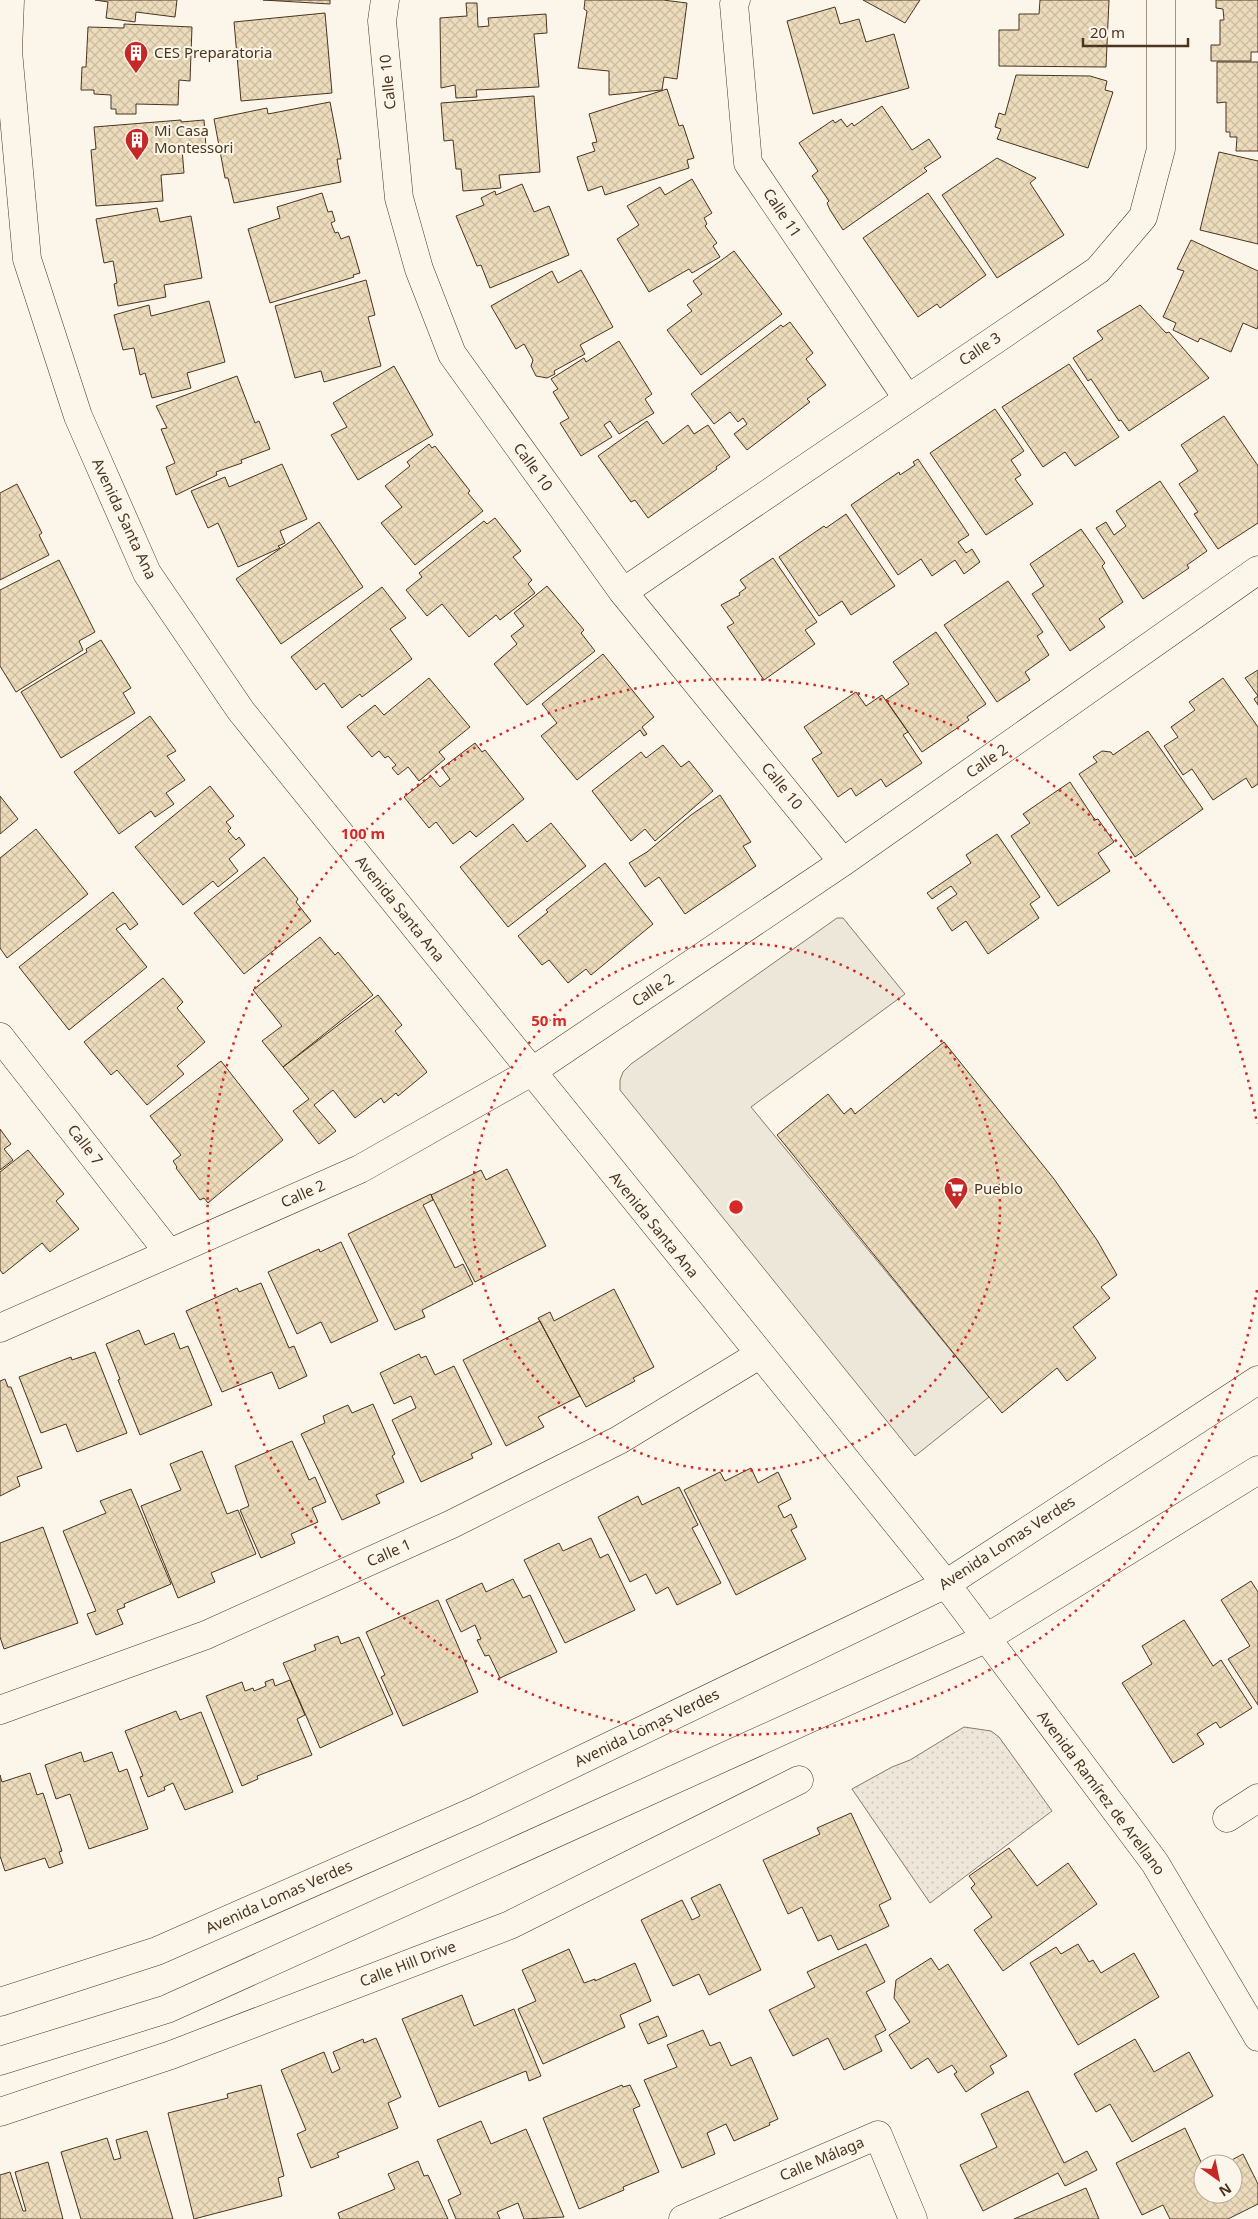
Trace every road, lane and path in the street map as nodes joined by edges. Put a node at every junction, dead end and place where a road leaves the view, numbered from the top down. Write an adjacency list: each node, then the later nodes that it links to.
1 (10, 0): 10 (main road, Avenida Santa Ana)
2 (385, 0): 7 (main road, Calle 10)
3 (736, 0): 5 (main road, Calle 11)
4 (1161, 0): 5 (main road, Calle 3)
5 (906, 398): 7 (main road, Calle 3)
6 (1258, 570): 8 (main road, Calle 2)
7 (623, 592): 8 (main road, Calle 10)
8 (843, 862): 10 (main road, Calle 2)
9 (0, 1037): 11 (main road, Calle 7)
10 (531, 1072): 11 (main road, Calle 2); 13 (main road, Avenida Santa Ana)
11 (169, 1253): 12 (main road, Calle 2)
12 (0, 1328)
13 (759, 1355): 16 (main road, Avenida Santa Ana); 18 (main road, Calle 1)
14 (1258, 1380): 16 (main road, Avenida Lomas Verdes)
15 (1258, 1470): 17 (main road)
16 (946, 1584): 17 (main road, Avenida Ramírez de Arellano); 22 (main road, Avenida Lomas Verdes)
17 (985, 1639): 23 (main road, Avenida Ramírez de Arellano); 24 (main road)
18 (0, 1710)
19 (799, 1780): 25 (main road, Calle Hill Drive)
20 (1258, 1798): 21 (main road)
21 (1227, 1818)
22 (0, 2002)
23 (1258, 2037)
24 (0, 2061)
25 (0, 2112)
26 (683, 2219): 27 (main road, Calle Málaga)
27 (913, 2219)

